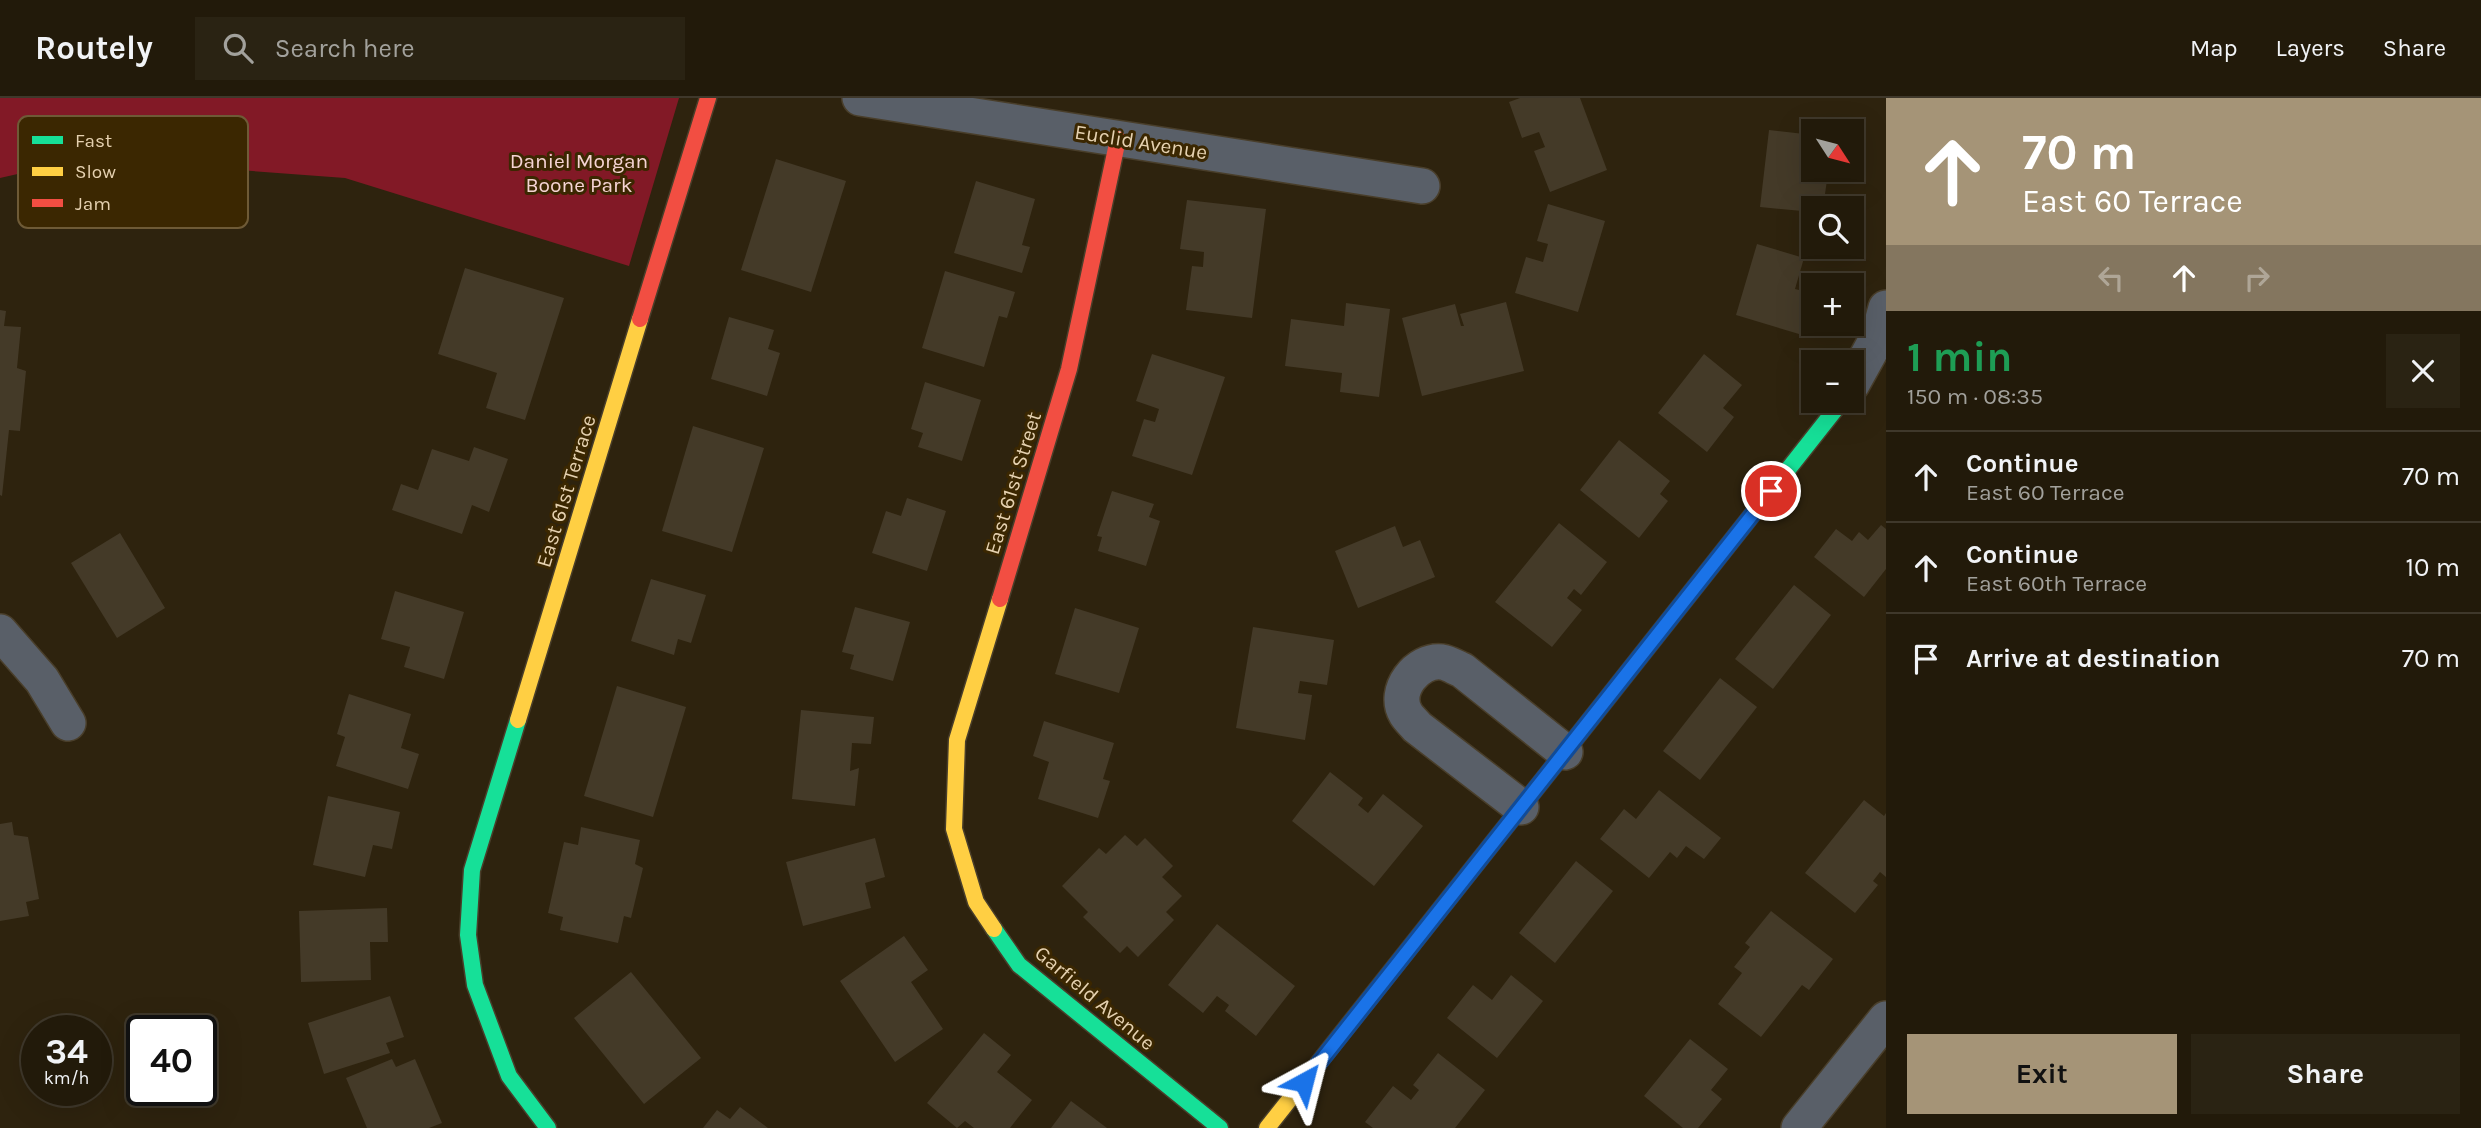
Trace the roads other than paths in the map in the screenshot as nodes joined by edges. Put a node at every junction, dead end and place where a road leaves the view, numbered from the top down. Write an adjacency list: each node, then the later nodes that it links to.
1 (708, 98): 14 (street, East 61st Terrace)
2 (860, 98): 3 (street, Euclid Avenue)
3 (1118, 139): 4 (street, Euclid Avenue); 12 (street, East 61st Street)
4 (1422, 186)
5 (1886, 308): 6 (street)
6 (1864, 362)
7 (1832, 413): 10 (street)
8 (0, 632): 9 (street)
9 (68, 723)
10 (1564, 752): 11 (street); 11 (street)
11 (1521, 807): 16 (street)
12 (956, 839): 15 (street, Garfield Avenue)
13 (1886, 1019): 17 (street)
14 (548, 1128)
15 (1220, 1128)
16 (1267, 1128)
17 (1799, 1128)

